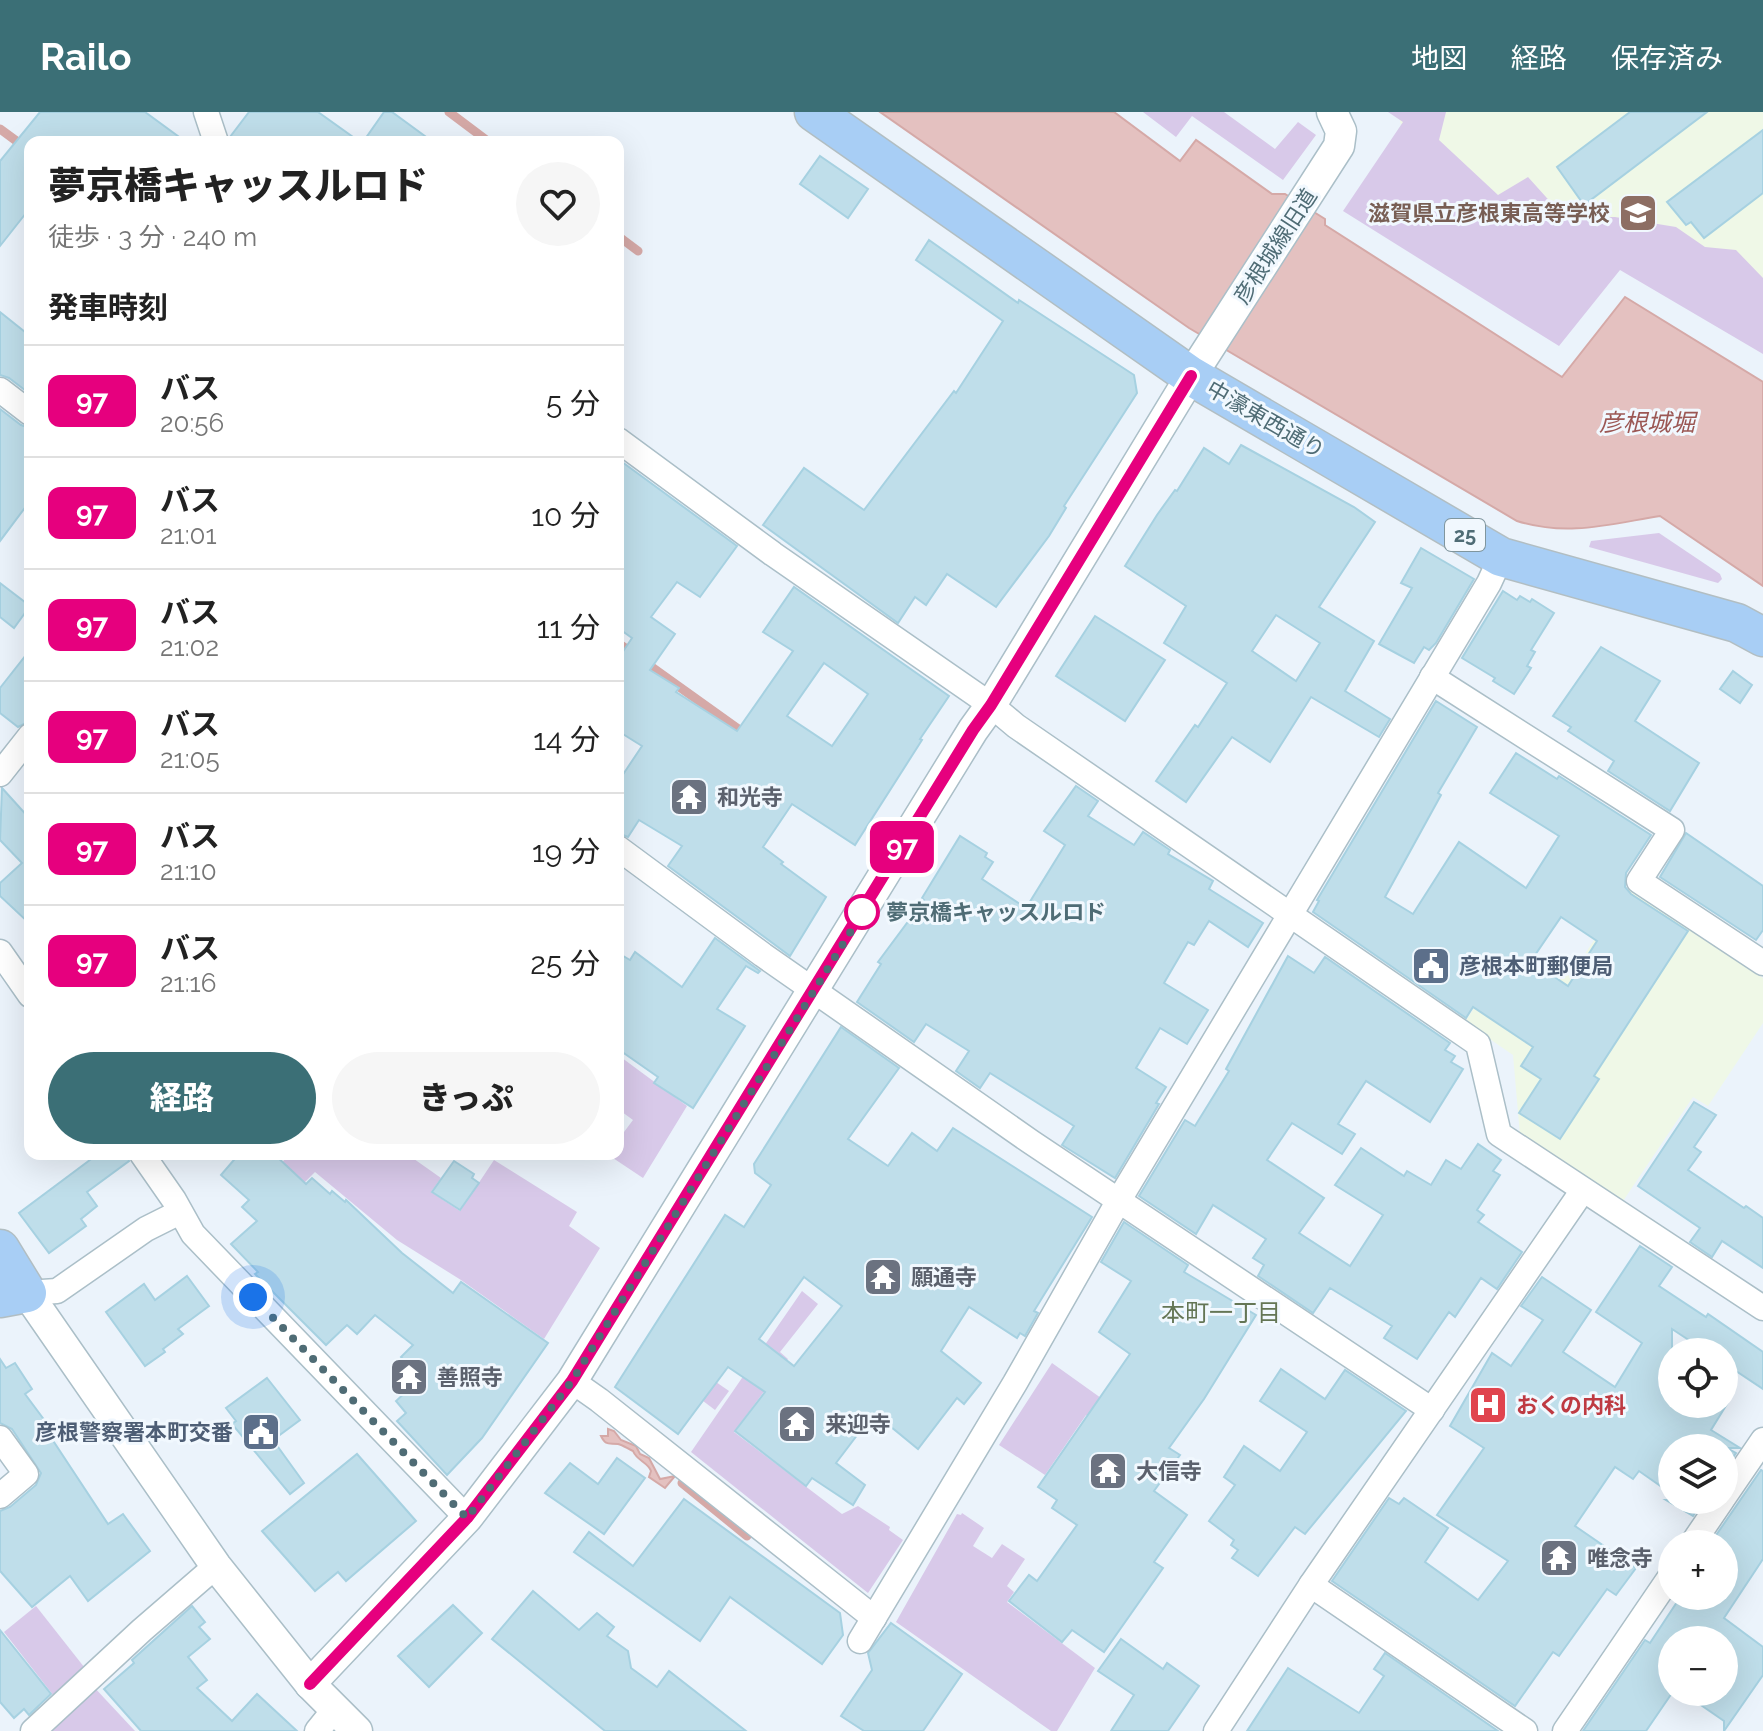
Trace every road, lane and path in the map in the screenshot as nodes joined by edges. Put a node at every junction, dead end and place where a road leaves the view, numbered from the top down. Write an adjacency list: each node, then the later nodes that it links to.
1 (206, 112): 4 (street)
2 (814, 112): 5 (main road, 中濠東西通り / 25)
3 (1332, 112): 5 (street, 彦根城線旧道)
4 (214, 136)
5 (1191, 376): 9 (main road, 中濠東西通り / 25); 12 (street, 彦根城線旧道)
6 (0, 390): 7 (street)
7 (24, 408)
8 (624, 444): 12 (street)
9 (1501, 557): 10 (main road, 中濠東西通り / 25); 11 (street)
10 (1763, 637)
11 (1432, 677): 16 (street); 18 (street)
12 (991, 705): 16 (street); 20 (street, 彦根城線旧道)
13 (24, 744): 14 (street)
14 (0, 774)
15 (624, 852): 20 (street)
16 (1291, 917): 22 (street); 23 (street)
17 (0, 952): 19 (street)
18 (1763, 963)
19 (24, 986)
20 (815, 990): 23 (street); 28 (street, 彦根城線旧道)
21 (146, 1160): 24 (street)
22 (1583, 1190): 27 (street); 29 (street)
23 (1119, 1200): 29 (street); 38 (street)
24 (180, 1212): 26 (street); 34 (street)
25 (0, 1249): 26 (main road)
26 (14, 1296): 35 (street)
27 (1763, 1308)
28 (572, 1381): 34 (street, 彦根城線旧道); 38 (street)
29 (1432, 1410): 36 (street)
30 (0, 1438): 33 (street)
31 (1763, 1440): 32 (street)
32 (1738, 1477)
33 (0, 1496)
34 (467, 1518): 40 (street, 彦根城線旧道)
35 (216, 1566): 40 (street); 42 (street)
36 (1311, 1585): 44 (street); 45 (street)
37 (1658, 1595): 46 (street)
38 (874, 1618): 39 (street)
39 (860, 1641)
40 (310, 1684): 41 (street)
41 (326, 1720): 43 (street)
42 (33, 1731)
43 (357, 1731)
44 (1216, 1731)
45 (1525, 1731)
46 (1565, 1731)

